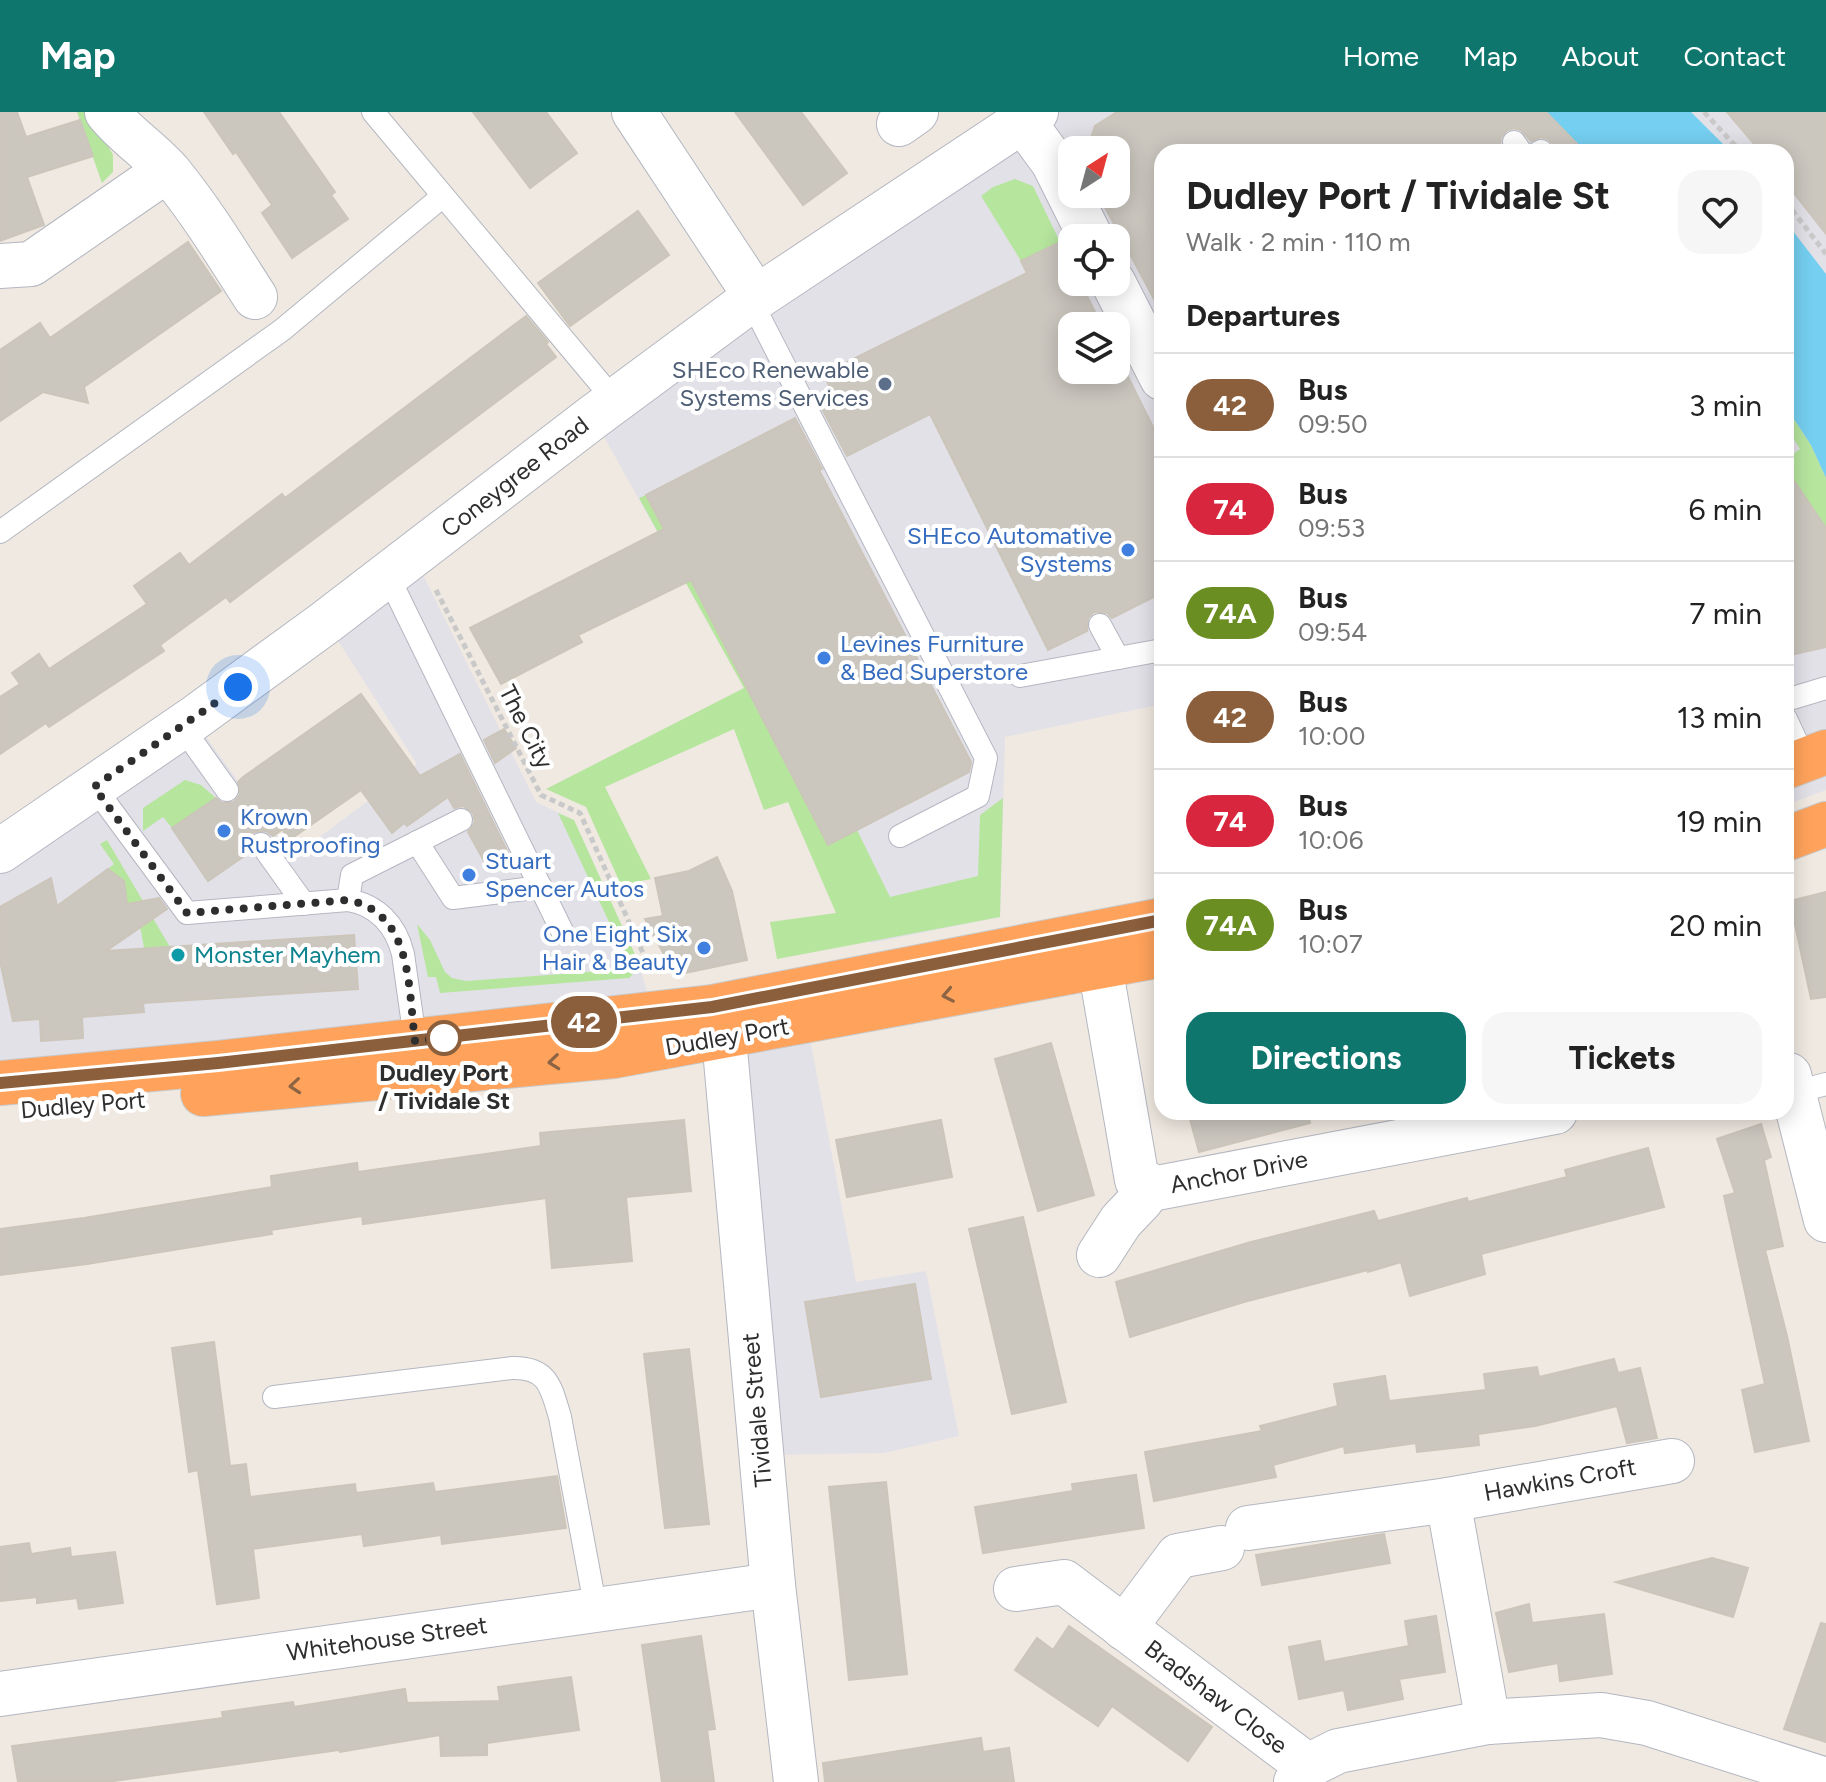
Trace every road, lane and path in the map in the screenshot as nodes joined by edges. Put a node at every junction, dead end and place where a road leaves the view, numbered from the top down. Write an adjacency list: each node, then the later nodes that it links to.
1 (107, 112): 7 (street)
2 (373, 112): 8 (lane)
3 (634, 112): 15 (street)
4 (1704, 112): 6 (path)
5 (1003, 122): 10 (street); 15 (street, Coneygree Road)
6 (1734, 144)
7 (167, 170): 12 (street); 14 (street)
8 (443, 196): 17 (lane); 18 (lane)
9 (1794, 212): 11 (path)
10 (1084, 224)
11 (1826, 254)
12 (0, 266)
13 (1122, 296): 16 (street)
14 (255, 297)
15 (754, 299): 17 (street, Coneygree Road); 33 (lane)
16 (1154, 347)
17 (615, 401): 19 (street, Coneygree Road)
18 (0, 532)
19 (403, 564): 26 (street, Coneygree Road); 38 (lane); 46 (path, The City)
20 (1100, 625): 22 (lane)
21 (1154, 651): 22 (lane)
22 (1118, 658): 23 (lane)
23 (1020, 676)
24 (1826, 688): 25 (lane)
25 (1794, 698)
26 (182, 727): 29 (street, Coneygree Road); 30 (lane)
27 (1794, 735): 28 (lane)
28 (1806, 760)
29 (94, 787): 37 (street, Coneygree Road); 40 (lane)
30 (227, 790)
31 (461, 820): 35 (lane)
32 (1826, 824): 34 (highway)
33 (900, 836)
34 (1794, 836)
35 (417, 842): 38 (lane); 39 (lane)
36 (261, 844): 40 (lane)
37 (0, 851)
38 (541, 887): 42 (lane)
39 (348, 900): 40 (lane); 48 (lane)
40 (304, 904)
41 (1146, 923): 43 (highway, Dudley Port); 45 (highway)
42 (562, 931)
43 (969, 956): 45 (highway); 47 (highway, Dudley Port)
44 (1154, 956): 45 (highway, Dudley Port)
45 (1100, 966): 47 (highway, Dudley Port, one-way to 47); 53 (street, Anchor Drive)
46 (652, 972)
47 (731, 1020): 48 (highway, Dudley Port, one-way to 48); 48 (highway, Dudley Port); 60 (street, Tividale Street)
48 (418, 1058): 50 (highway, Dudley Port); 51 (highway, Dudley Port, one-way to 51)
49 (1796, 1078): 54 (street)
50 (0, 1083)
51 (0, 1113)
52 (1513, 1120): 53 (street, Anchor Drive)
53 (1147, 1184): 55 (street)
54 (1826, 1220)
55 (1099, 1255)
56 (274, 1397): 62 (lane)
57 (1672, 1461): 58 (street, Hawkins Croft)
58 (1448, 1500): 59 (street, Hawkins Croft); 65 (street)
59 (1235, 1538): 63 (street, Bradshaw Close)
60 (773, 1585): 62 (street, Whitehouse Street); 68 (street, Tividale Street)
61 (1016, 1589): 63 (street, Bradshaw Close)
62 (596, 1610): 64 (street, Whitehouse Street)
63 (1124, 1628): 66 (street, Bradshaw Close)
64 (0, 1694)
65 (1488, 1722): 66 (street); 67 (street)
66 (1302, 1774)
67 (1826, 1780)
68 (796, 1782)

